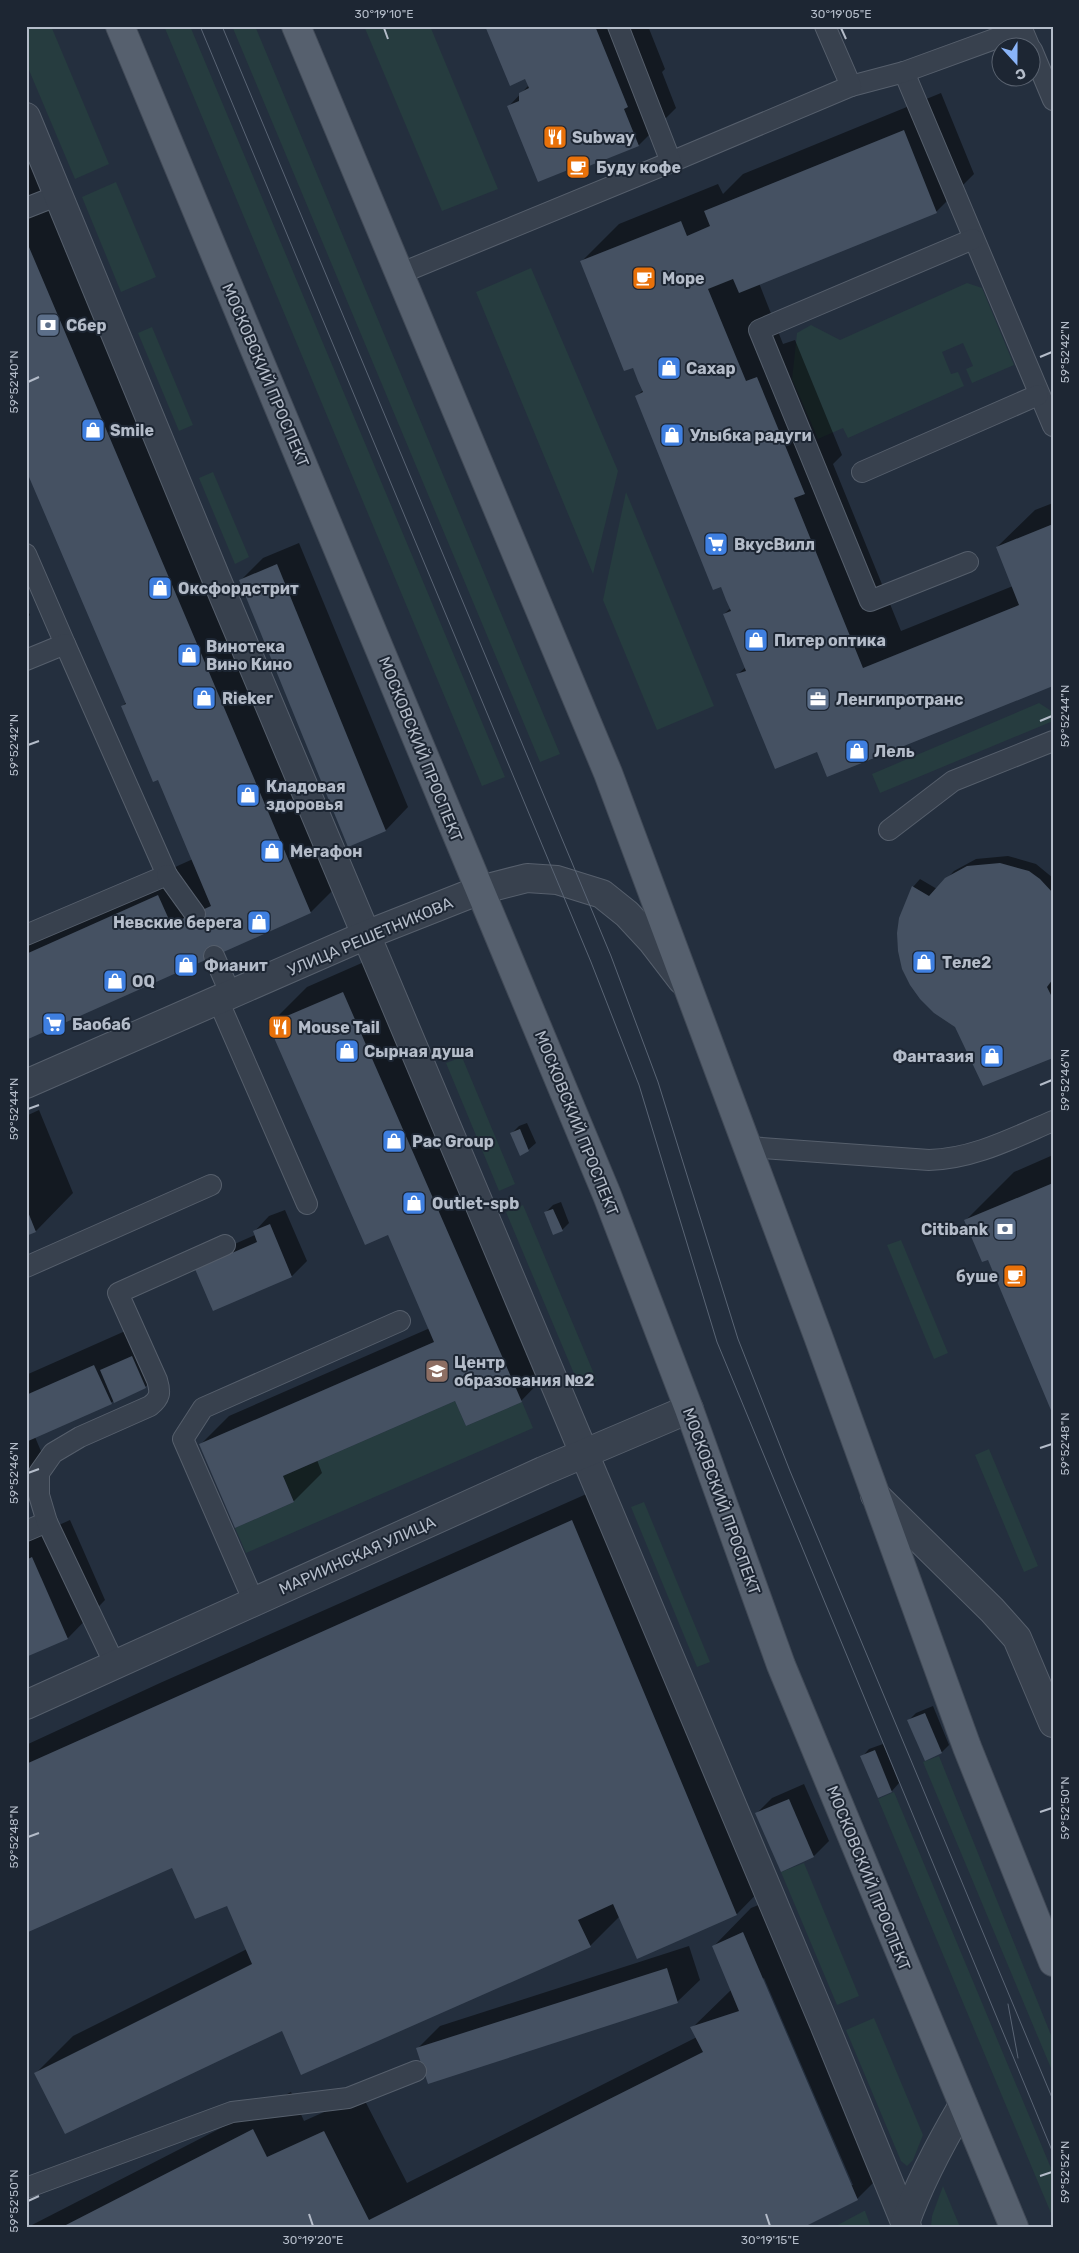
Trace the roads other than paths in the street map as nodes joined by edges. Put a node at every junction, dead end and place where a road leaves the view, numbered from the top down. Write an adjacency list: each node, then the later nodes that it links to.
1 (120, 26): 26 (main road, МОСКОВСКИЙ ПРОСПЕКТ)
2 (296, 26): 15 (main road)
3 (618, 26): 11 (lane)
4 (825, 26): 8 (lane)
5 (992, 47): 6 (lane)
6 (904, 72): 8 (lane); 14 (lane)
7 (1042, 75): 9 (lane)
8 (851, 86): 11 (lane)
9 (1053, 100)
10 (26, 117): 12 (street)
11 (671, 162): 15 (lane)
12 (59, 195): 13 (lane); 29 (street)
13 (26, 208)
14 (974, 239): 16 (lane); 20 (lane)
15 (399, 274): 31 (main road)
16 (1038, 395): 17 (lane); 18 (lane)
17 (1053, 426)
18 (862, 472)
19 (26, 554): 21 (lane)
20 (968, 562)
21 (65, 644): 22 (lane); 25 (lane)
22 (26, 660)
23 (1053, 741): 24 (lane)
24 (890, 830)
25 (167, 875): 27 (lane); 28 (lane)
26 (480, 890): 29 (street, УЛИЦА РЕШЕТНИКОВА); 31 (street, УЛИЦА РЕШЕТНИКОВА); 41 (main road, МОСКОВСКИЙ ПРОСПЕКТ)
27 (194, 914)
28 (26, 935)
29 (366, 935): 32 (street, УЛИЦА РЕШЕТНИКОВА); 42 (street)
30 (214, 956): 32 (lane)
31 (688, 989): 35 (main road)
32 (224, 998): 33 (street, УЛИЦА РЕШЕТНИКОВА); 37 (lane)
33 (26, 1084)
34 (1053, 1121): 35 (lane)
35 (748, 1147): 43 (main road)
36 (211, 1184): 39 (lane)
37 (307, 1204)
38 (225, 1245): 44 (lane)
39 (26, 1267)
40 (400, 1321): 46 (lane)
41 (689, 1409): 42 (street, МАРИИНСКАЯ УЛИЦА); 52 (main road, МОСКОВСКИЙ ПРОСПЕКТ)
42 (583, 1453): 46 (street, МАРИИНСКАЯ УЛИЦА); 54 (street)
43 (875, 1495): 49 (street); 50 (main road)
44 (47, 1522): 45 (lane); 47 (lane)
45 (26, 1531)
46 (254, 1602): 47 (street, МАРИИНСКАЯ УЛИЦА)
47 (115, 1665): 48 (street, МАРИИНСКАЯ УЛИЦА)
48 (26, 1705)
49 (1053, 1723)
50 (1053, 1962)
51 (416, 2071): 53 (lane)
52 (963, 2106): 54 (street); 55 (main road, МОСКОВСКИЙ ПРОСПЕКТ)
53 (26, 2188)
54 (906, 2225)
55 (1014, 2227)

